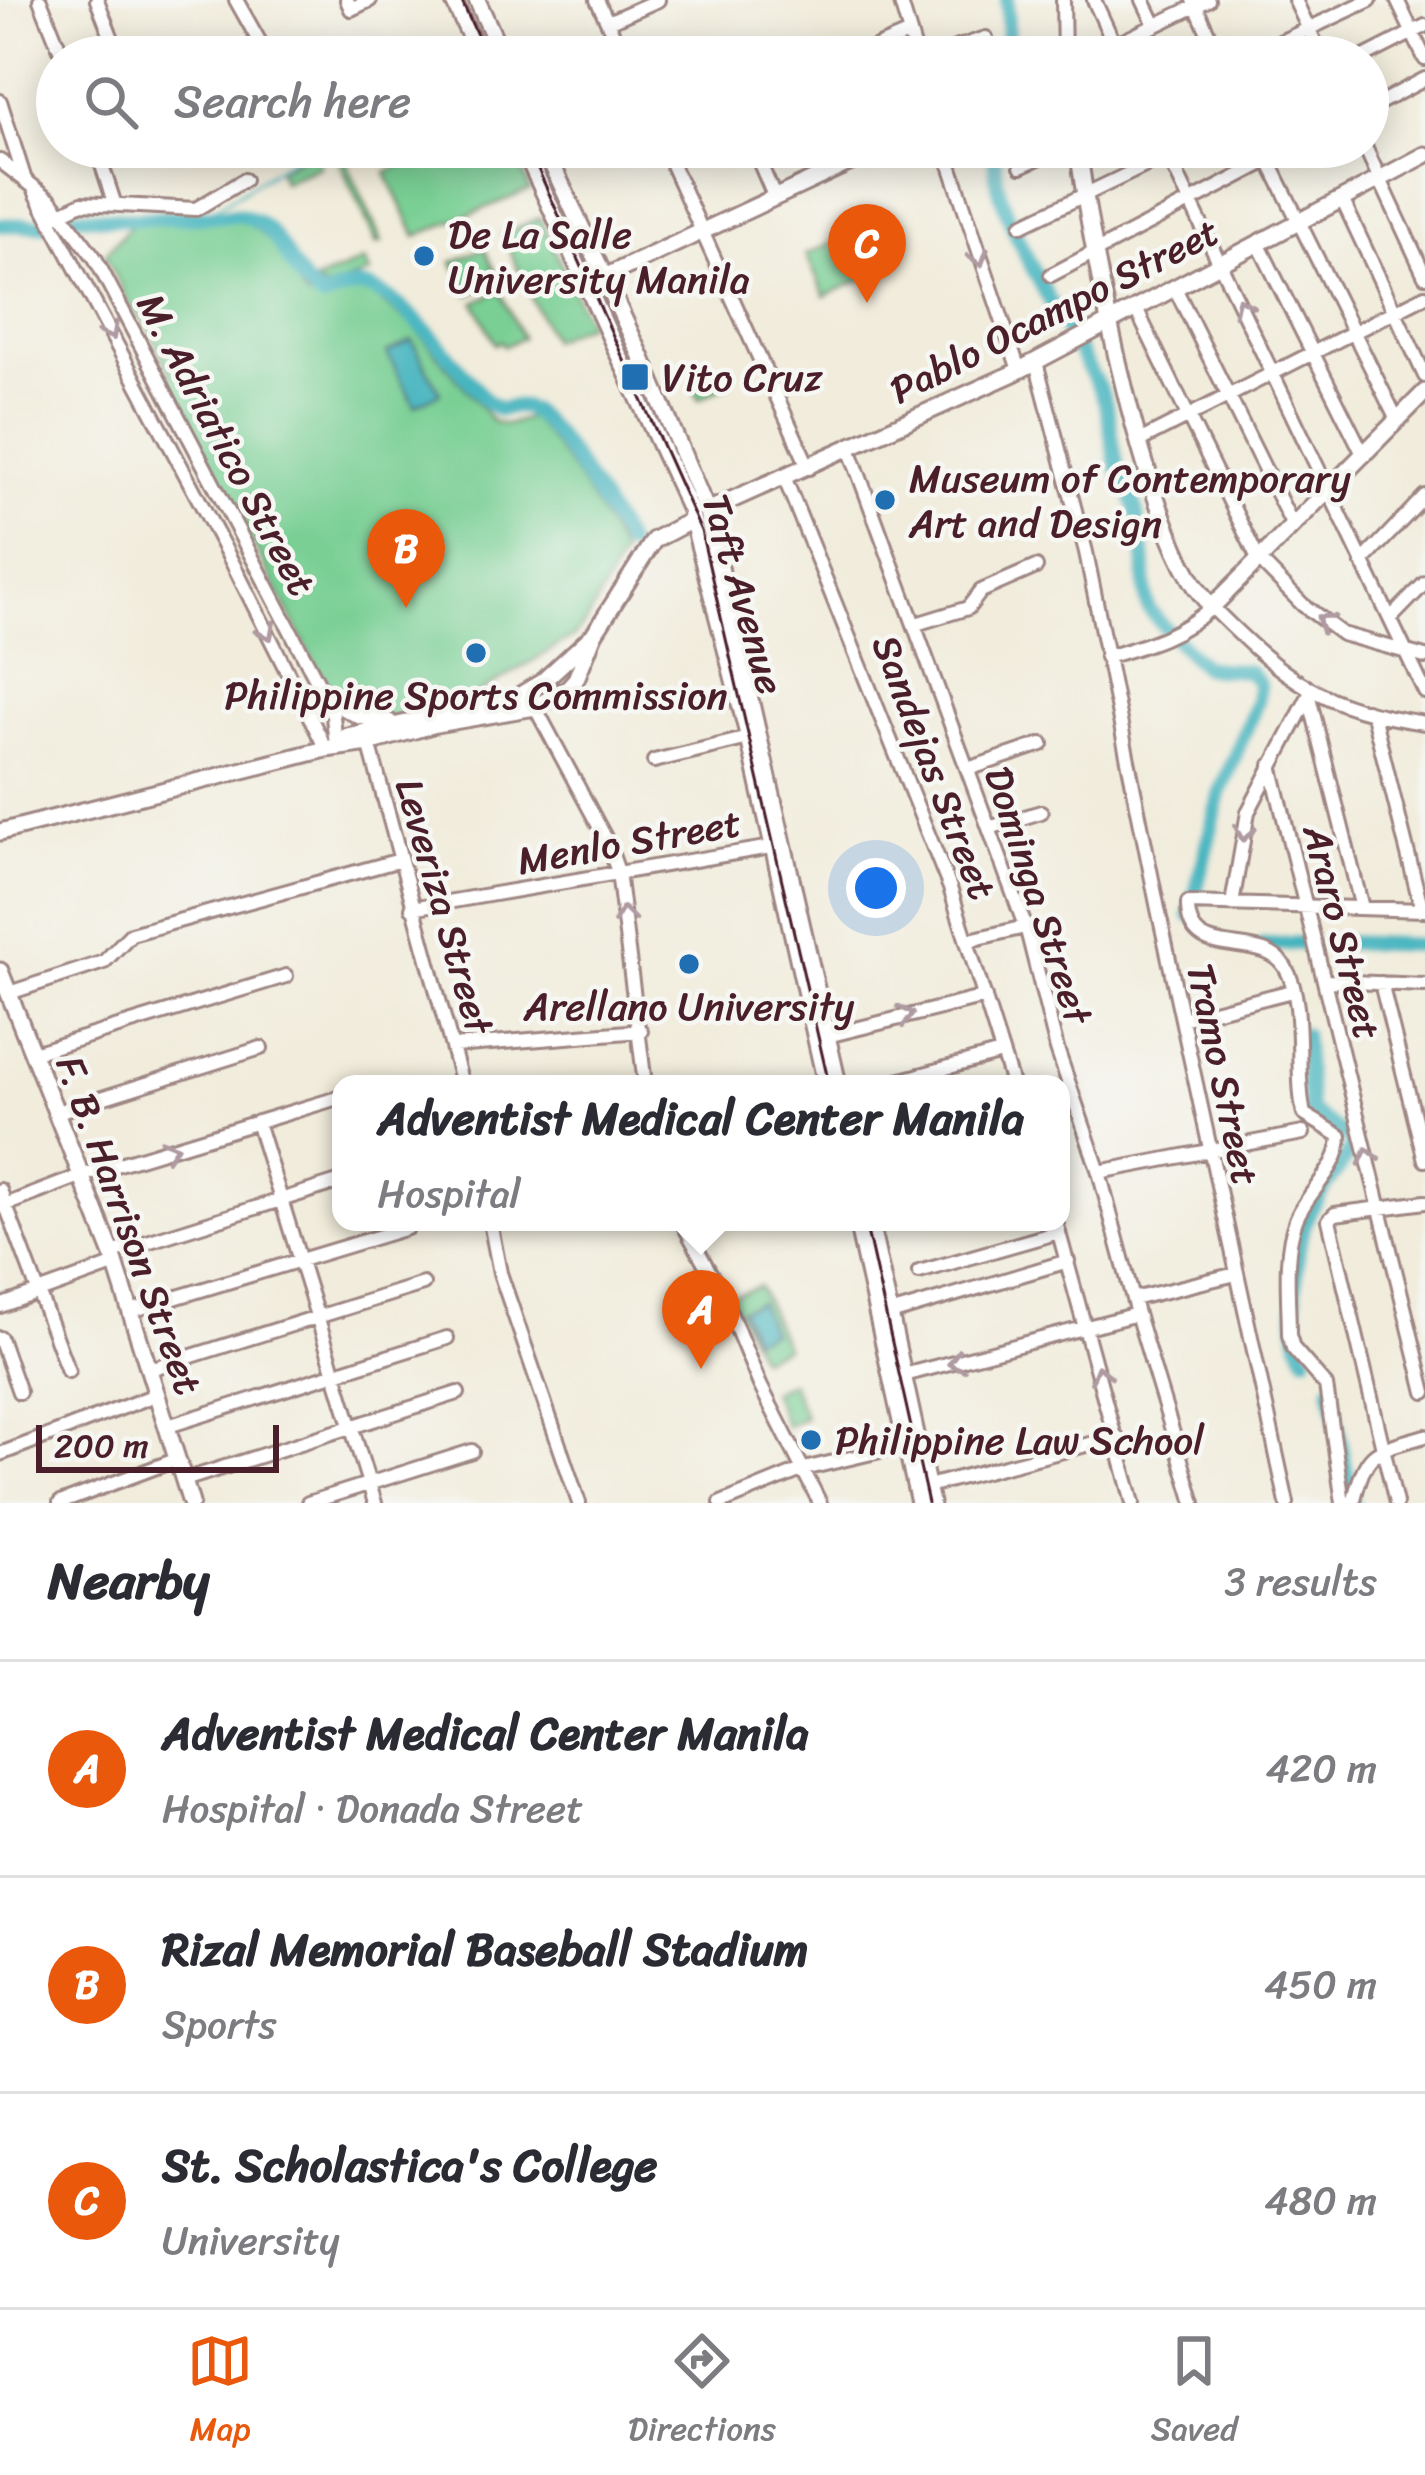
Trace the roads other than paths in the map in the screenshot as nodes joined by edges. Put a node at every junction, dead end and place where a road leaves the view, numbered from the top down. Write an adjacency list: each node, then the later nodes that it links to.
1 (40, 0): 23 (street)
2 (97, 0): 24 (street)
3 (236, 0): 25 (street)
4 (370, 0): 17 (street)
5 (453, 0): 26 (main road)
6 (477, 0): 27 (main road)
7 (597, 0): 18 (street)
8 (658, 0): 18 (street)
9 (900, 0): 22 (street)
10 (1063, 0): 31 (street)
11 (1094, 0): 32 (street)
12 (1143, 0): 19 (street)
13 (1295, 0): 20 (street)
14 (1370, 0): 20 (street)
15 (1397, 0): 21 (street)
16 (1199, 2): 19 (street); 34 (street)
17 (349, 4)
18 (608, 22): 28 (street)
19 (1156, 25): 33 (street)
20 (1308, 28): 35 (street); 36 (street)
21 (1419, 29): 37 (street); 38 (street)
22 (910, 32): 29 (street); 30 (street)
23 (55, 36)
24 (111, 36)
25 (256, 36)
26 (470, 36)
27 (493, 36)
28 (614, 36)
29 (901, 36)
30 (911, 36)
31 (1064, 36)
32 (1110, 36)
33 (1140, 36)
34 (1212, 36)
35 (1291, 36)
36 (1312, 36)
37 (1389, 44)
38 (1425, 59)
39 (1425, 79): 40 (street)
40 (1389, 98)
41 (0, 101): 59 (street, M. Adriatico Street)
42 (1424, 158): 58 (main road, Pablo Ocampo Street)
43 (0, 161): 59 (street)
44 (103, 168): 63 (street)
45 (532, 168): 75 (main road, Taft Avenue)
46 (554, 168): 74 (main road, Taft Avenue)
47 (673, 168): 68 (street)
48 (762, 168): 60 (street)
49 (837, 168): 60 (main road)
50 (951, 168): 84 (street, one-way to 84)
51 (1081, 168): 61 (main road)
52 (1136, 168): 61 (street)
53 (1174, 168): 64 (street)
54 (1242, 168): 64 (street)
55 (1272, 168): 66 (street)
56 (1375, 168): 58 (street)
57 (244, 180): 63 (street)
58 (1381, 180): 62 (main road, Pablo Ocampo Street); 73 (street)
59 (28, 182): 65 (street, M. Adriatico Street)
60 (774, 196): 68 (main road)
61 (1084, 197): 67 (street); 70 (main road)
62 (1342, 199): 66 (main road, Pablo Ocampo Street); 79 (street)
63 (114, 202): 65 (street)
64 (1191, 202): 70 (street); 71 (street)
65 (57, 221): 118 (street, M. Adriatico Street); 126 (street, M. Adriatico Street, one-way to 126)
66 (1298, 222): 69 (main road, Pablo Ocampo Street); 81 (street)
67 (1022, 225)
68 (701, 230): 74 (main road); 94 (street)
69 (1258, 243): 71 (main road, Pablo Ocampo Street); 82 (street)
70 (1094, 254): 72 (street); 80 (main road)
71 (1221, 262): 76 (main road, Pablo Ocampo Street); 85 (street, one-way to 71)
72 (1051, 275)
73 (1425, 276)
74 (604, 278): 75 (main road); 99 (main road, Taft Avenue)
75 (586, 285): 100 (main road, Taft Avenue)
76 (1175, 288): 78 (main road, Pablo Ocampo Street); 88 (street)
77 (1425, 296): 79 (street)
78 (1136, 309): 80 (main road, Pablo Ocampo Street); 89 (street)
79 (1395, 312): 81 (street); 86 (street)
80 (1110, 323): 83 (main road, Pablo Ocampo Street); 91 (main road)
81 (1354, 333): 82 (street); 90 (street)
82 (1312, 355): 85 (street); 93 (street)
83 (1036, 362): 84 (main road, Pablo Ocampo Street); 112 (street, Tramo Street)
84 (1019, 370): 92 (main road, Pablo Ocampo Street)
85 (1274, 375): 88 (street); 96 (street)
86 (1425, 376)
87 (1425, 392): 90 (main road)
88 (1230, 398): 89 (street); 101 (street)
89 (1188, 419): 91 (street); 103 (street)
90 (1397, 420): 93 (main road)
91 (1141, 440): 107 (main road)
92 (849, 448): 94 (main road, Pablo Ocampo Street); 109 (street, Dominga Street)
93 (1364, 456): 96 (main road)
94 (809, 467): 95 (main road, Pablo Ocampo Street)
95 (785, 479): 98 (main road, Pablo Ocampo Street); 142 (street, Sandejas Street)
96 (1326, 488): 101 (main road); 104 (street)
97 (1425, 496): 104 (street)
98 (727, 504): 99 (main road, Pablo Ocampo Street); 102 (main road)
99 (707, 511): 102 (main road, Taft Avenue)
100 (692, 520): 110 (main road); 123 (main road, Taft Avenue)
101 (1292, 524): 103 (main road)
102 (713, 543): 123 (main road, Taft Avenue)
103 (1258, 560): 107 (main road); 111 (street, one-way to 103)
104 (1363, 562): 108 (street)
105 (1036, 567): 109 (street)
106 (1425, 583): 108 (street)
107 (1212, 607): 112 (street); 117 (street)
108 (1390, 619): 111 (street)
109 (916, 624): 129 (street, Dominga Street)
110 (594, 634): 114 (main road); 115 (main road)
111 (1407, 654): 113 (street); 116 (street)
112 (1106, 657): 151 (street, Tramo Street)
113 (1425, 657)
114 (561, 665): 115 (main road); 119 (main road)
115 (576, 679): 119 (main road)
116 (1425, 692)
117 (1310, 694): 120 (street); 128 (street); 139 (street)
118 (326, 698): 121 (main road); 126 (street, M. Adriatico Street)
119 (523, 706): 121 (main road); 124 (main road); 135 (street)
120 (1373, 715): 122 (street); 140 (street)
121 (398, 724): 126 (main road)
122 (1425, 724)
123 (754, 737): 127 (street); 133 (main road, Taft Avenue)
124 (369, 743): 126 (main road); 134 (street, Leveriza Street)
125 (1042, 744): 129 (street)
126 (331, 747): 132 (main road)
127 (654, 760)
128 (1271, 765): 136 (street, one-way to 136); 137 (street, Araro Street)
129 (968, 769): 131 (street, Dominga Street)
130 (1041, 812): 131 (street)
131 (989, 828): 141 (street, Dominga Street)
132 (0, 832)
133 (779, 846): 135 (street, Menlo Street); 153 (main road, Taft Avenue)
134 (400, 860): 138 (street, Leveriza Street); 149 (street)
135 (618, 872): 138 (street, Menlo Street); 152 (street, one-way to 135)
136 (1232, 904): 137 (street); 148 (street)
137 (1306, 907): 139 (street); 145 (street, Araro Street)
138 (412, 908): 154 (street, Leveriza Street)
139 (1362, 908): 140 (street)
140 (1424, 910)
141 (1025, 927): 142 (street); 164 (street, Dominga Street)
142 (970, 940): 150 (street, Sandejas Street)
143 (0, 971): 149 (main road, F. B. Harrison Street)
144 (286, 976): 157 (street)
145 (1326, 981): 146 (street); 179 (street, Araro Street, one-way to 145)
146 (1381, 983): 147 (street); 171 (street)
147 (1425, 985)
148 (1292, 991): 151 (street); 236 (street)
149 (9, 993): 157 (main road, F. B. Harrison Street)
150 (985, 998): 153 (street, one-way to 150); 156 (street, Sandejas Street)
151 (1182, 1019): 170 (street, Tramo Street)
152 (641, 1031): 154 (street); 159 (street)
153 (822, 1038): 160 (main road, Taft Avenue); 161 (main road, Taft Avenue)
154 (454, 1046): 158 (street, Leveriza Street)
155 (261, 1048): 167 (street)
156 (1001, 1052): 162 (street); 163 (street, Sandejas Street)
157 (33, 1053): 167 (main road, F. B. Harrison Street)
158 (460, 1075)
159 (644, 1075)
160 (825, 1075)
161 (835, 1075)
162 (919, 1075)
163 (1009, 1075)
164 (1066, 1075)
165 (1070, 1086): 172 (street, Dominga Street)
166 (332, 1099): 168 (street)
167 (57, 1112): 173 (main road, F. B. Harrison Street)
168 (257, 1122): 173 (street, one-way to 168); 176 (street)
169 (1304, 1132): 170 (street)
170 (1210, 1150): 172 (street); 191 (street, Tramo Street)
171 (1425, 1160)
172 (1099, 1172): 195 (street, Dominga Street)
173 (83, 1175): 178 (street); 187 (main road, F. B. Harrison Street)
174 (332, 1184): 176 (street)
175 (0, 1190): 178 (street)
176 (282, 1200): 187 (street); 188 (street)
177 (1425, 1202): 179 (street)
178 (3, 1206): 194 (street)
179 (1380, 1207): 209 (street, Araro Street); 217 (street)
180 (397, 1231): 188 (street)
181 (492, 1231): 229 (street)
182 (687, 1231): 221 (street)
183 (860, 1231): 192 (main road)
184 (871, 1231): 192 (main road)
185 (1046, 1231): 190 (street)
186 (1059, 1231): 189 (street)
187 (114, 1259): 194 (street); 197 (main road, F. B. Harrison Street)
188 (300, 1259): 197 (street); 200 (street)
189 (1068, 1262): 198 (street); 201 (street)
190 (919, 1272)
191 (1237, 1274): 195 (street); 235 (street, Tramo Street)
192 (876, 1277): 198 (main road); 207 (main road)
193 (423, 1284): 200 (street)
194 (38, 1292): 196 (street); 205 (street)
195 (1133, 1299): 199 (street, Dominga Street)
196 (0, 1306)
197 (131, 1311): 204 (main road, F. B. Harrison Street)
198 (890, 1313): 207 (main road)
199 (1137, 1315): 201 (street); 234 (street, Dominga Street)
200 (318, 1317): 204 (street); 206 (street)
201 (1087, 1327): 207 (street, one-way to 207); 215 (street, one-way to 201)
202 (0, 1338): 208 (street)
203 (447, 1338): 206 (street)
204 (150, 1369): 210 (main road, F. B. Harrison Street)
205 (68, 1371)
206 (335, 1373): 212 (street); 213 (street)
207 (898, 1376): 216 (main road)
208 (19, 1392)
209 (1425, 1392)
210 (158, 1394): 212 (main road, F. B. Harrison Street); 219 (street)
211 (458, 1394): 213 (street)
212 (168, 1426): 220 (main road, F. B. Harrison Street)
213 (352, 1427): 222 (street); 223 (street)
214 (1425, 1436): 217 (street)
215 (1117, 1437): 224 (street); 233 (street)
216 (912, 1444): 221 (street); 224 (main road); 232 (main road)
217 (1383, 1448): 237 (street); 238 (street)
218 (472, 1451): 223 (street)
219 (0, 1454)
220 (178, 1459): 222 (main road, F. B. Harrison Street); 225 (street)
221 (804, 1469): 230 (street); 231 (street)
222 (184, 1480): 226 (main road, F. B. Harrison Street)
223 (369, 1484): 227 (street); 228 (street)
224 (930, 1495)
225 (60, 1503)
226 (191, 1503)
227 (308, 1503)
228 (375, 1503)
229 (579, 1503)
230 (721, 1503)
231 (820, 1503)
232 (920, 1503)
233 (1132, 1503)
234 (1194, 1503)
235 (1287, 1503)
236 (1342, 1503)
237 (1352, 1503)
238 (1396, 1503)

